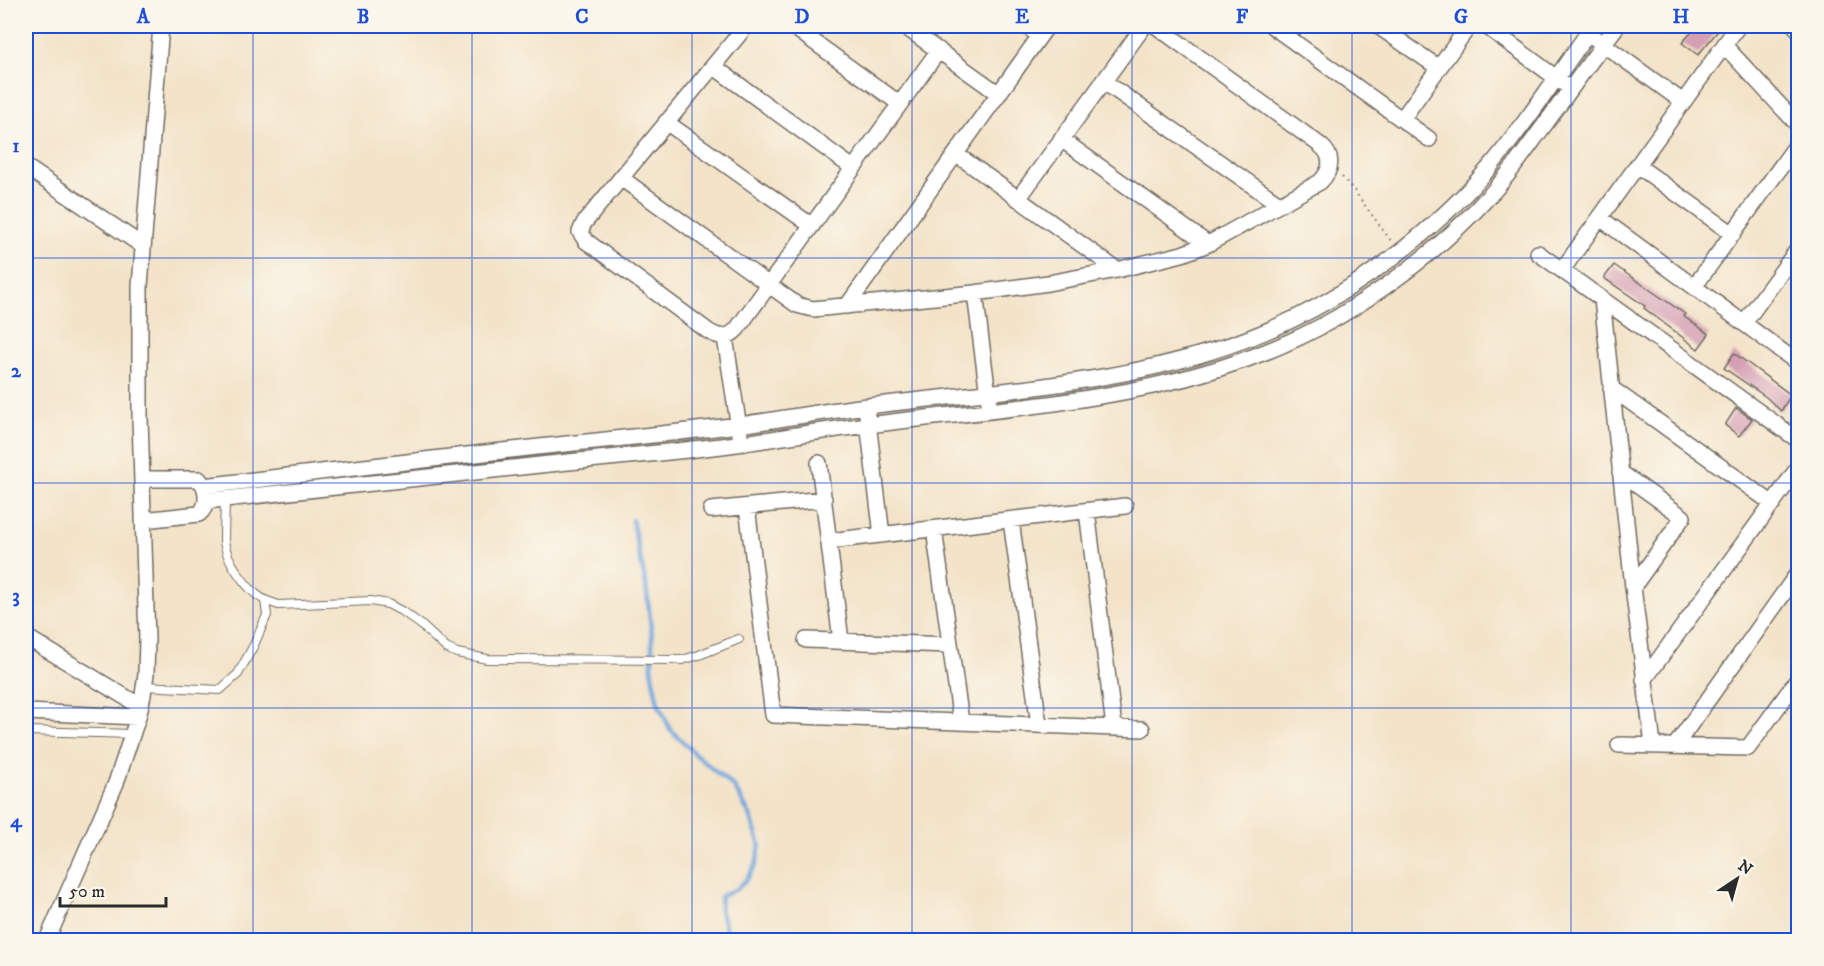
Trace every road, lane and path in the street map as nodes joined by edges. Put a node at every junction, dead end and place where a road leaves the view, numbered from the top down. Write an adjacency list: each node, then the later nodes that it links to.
1 (161, 26): 47 (street)
2 (746, 26): 21 (street)
3 (792, 26): 28 (street)
4 (904, 26): 20 (street)
5 (1026, 26): 17 (street)
6 (1144, 26): 24 (street)
7 (1156, 26): 39 (street)
8 (1378, 26): 22 (street)
9 (1469, 26): 22 (street)
10 (1486, 26): 23 (street)
11 (1617, 26): 18 (street)
12 (1738, 26): 19 (street)
13 (1795, 26): 16 (street)
14 (1283, 29): 29 (street)
15 (1590, 29): 18 (street); 23 (street)
16 (1798, 29)
17 (1044, 31): 26 (street)
18 (1603, 44): 25 (street); 27 (street)
19 (1724, 45): 27 (street); 31 (street)
20 (939, 50): 26 (street); 28 (street)
21 (713, 66): 30 (street); 38 (street)
22 (1439, 68): 29 (street)
23 (1556, 78): 25 (street); 49 (street)
24 (1103, 81): 32 (street); 42 (street)
25 (1571, 89): 51 (street)
26 (999, 94): 35 (street)
27 (1683, 102): 36 (street)
28 (900, 104): 38 (street)
29 (1402, 119): 33 (street)
30 (666, 122): 40 (street); 44 (street)
31 (1798, 125)
32 (1061, 139): 41 (street); 46 (street)
33 (1429, 139)
34 (1798, 143): 45 (street)
35 (956, 154): 41 (street); 58 (street)
36 (1638, 165): 43 (street); 45 (street)
37 (26, 167): 47 (street)
38 (853, 168): 44 (street)
39 (1329, 169): 42 (street); 49 (path)
40 (621, 177): 54 (street); 60 (street)
41 (1018, 199): 52 (street)
42 (1279, 204): 46 (street)
43 (1600, 218): 53 (street); 55 (street)
44 (812, 226): 54 (street)
45 (1733, 234): 55 (street)
46 (1208, 244): 52 (street)
47 (143, 246): 75 (street)
48 (1798, 249): 59 (street)
49 (1399, 252): 51 (street); 61 (street)
50 (1538, 253): 53 (street)
51 (1410, 268): 62 (street)
52 (1117, 270): 56 (street)
53 (1562, 270): 57 (street)
54 (769, 285): 58 (street); 60 (street)
55 (1694, 286): 59 (street)
56 (975, 293): 58 (street); 65 (street)
57 (1602, 299): 64 (street); 70 (street)
58 (847, 306)
59 (1744, 323): 63 (street)
60 (725, 337): 68 (street)
61 (1251, 337): 62 (street); 65 (street)
62 (1258, 355): 67 (street)
63 (1798, 362)
64 (1611, 388): 74 (street); 81 (street)
65 (987, 393): 66 (street); 67 (street)
66 (866, 406): 68 (street); 69 (street)
67 (990, 412): 69 (street)
68 (738, 425): 71 (street); 76 (street)
69 (868, 425): 71 (street); 89 (street)
70 (1798, 440)
71 (741, 443): 78 (street)
72 (819, 463): 79 (street)
73 (1798, 468): 81 (street)
74 (1620, 472): 92 (street); 92 (street)
75 (142, 479): 77 (street); 86 (street)
76 (225, 483): 77 (street); 78 (lane)
77 (204, 486): 80 (street)
78 (225, 499): 80 (street); 93 (lane)
79 (824, 499): 83 (street); 90 (street)
80 (206, 501): 86 (street)
81 (1773, 504): 100 (street)
82 (1125, 506): 85 (street)
83 (747, 507): 84 (street); 104 (street)
84 (711, 510)
85 (1087, 511): 87 (street); 106 (street)
86 (143, 520): 101 (street)
87 (1011, 520): 88 (street); 105 (street)
88 (934, 529): 89 (street); 98 (street)
89 (882, 535): 90 (street)
90 (829, 541): 97 (street)
91 (1798, 573): 112 (street)
92 (1633, 587): 100 (street)
93 (265, 601): 95 (lane); 101 (lane)
94 (26, 637): 103 (street)
95 (739, 639)
96 (807, 640): 97 (street)
97 (841, 641): 98 (street)
98 (950, 645): 104 (street)
99 (1798, 679): 112 (street)
100 (1644, 680): 111 (street)
101 (144, 686): 103 (street)
102 (26, 712): 103 (street)
103 (139, 712): 109 (street)
104 (961, 722): 105 (street)
105 (1039, 725): 106 (street)
106 (1114, 728): 107 (street)
107 (1142, 729)
108 (26, 731): 109 (lane)
109 (133, 734): 113 (street)
110 (1618, 744): 111 (street)
111 (1653, 745): 112 (street)
112 (1675, 746)
113 (47, 940)

